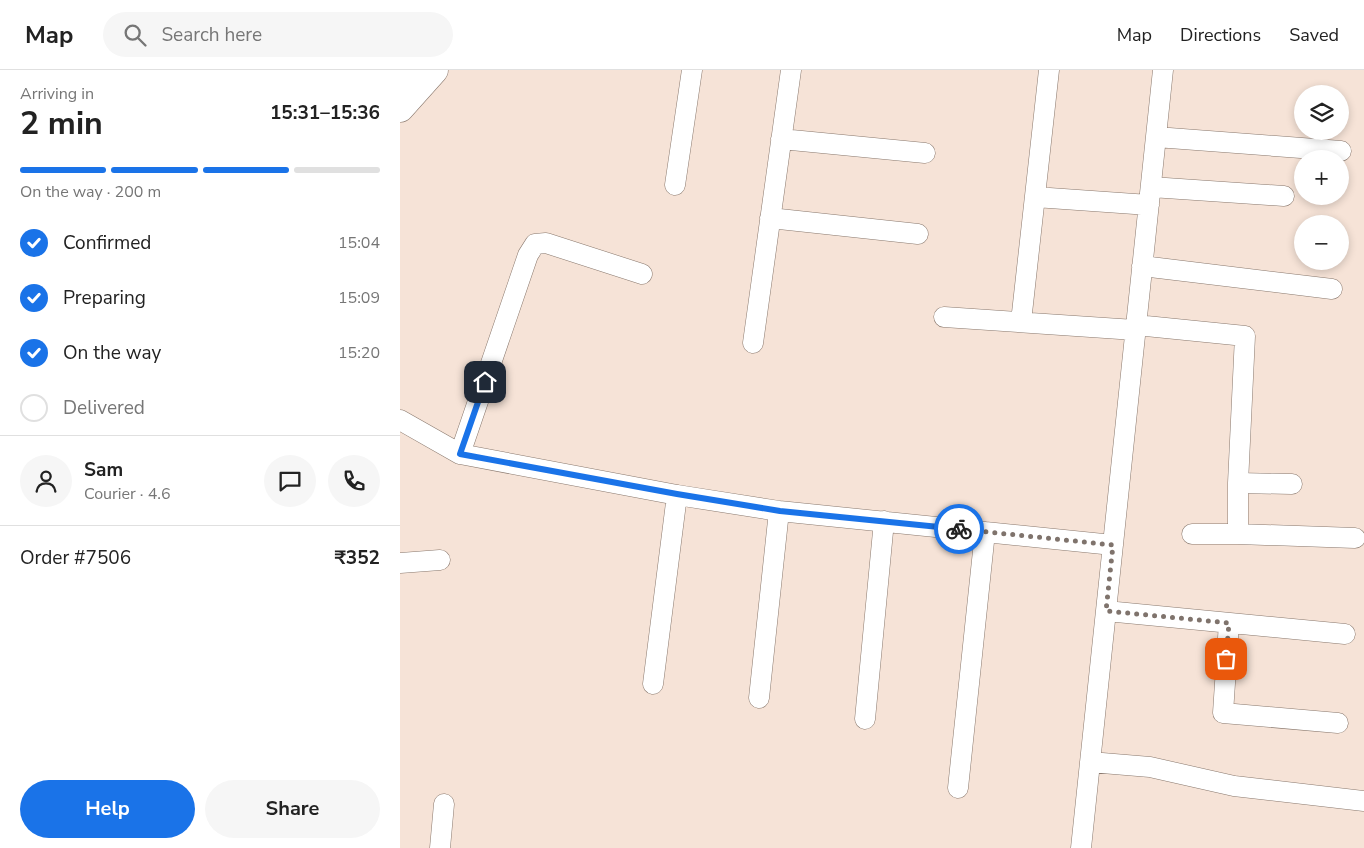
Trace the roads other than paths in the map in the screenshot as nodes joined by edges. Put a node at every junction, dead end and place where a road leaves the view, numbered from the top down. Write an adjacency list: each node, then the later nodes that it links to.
1 (412, 70): 7 (street)
2 (434, 70): 8 (street)
3 (692, 70): 13 (street)
4 (791, 70): 10 (street)
5 (1049, 70): 16 (street)
6 (1163, 70): 9 (street)
7 (400, 84)
8 (400, 108)
9 (1156, 137): 11 (street); 14 (street)
10 (781, 139): 12 (street); 17 (street)
11 (1328, 150)
12 (926, 153)
13 (675, 185)
14 (1150, 196): 15 (street); 16 (street); 19 (street)
15 (1284, 196)
16 (1035, 197): 23 (street)
17 (770, 218): 18 (street); 25 (street)
18 (918, 234)
19 (1142, 266): 21 (street); 24 (street)
20 (642, 274): 27 (street)
21 (1332, 289)
22 (944, 317): 23 (street)
23 (1021, 322): 24 (street)
24 (1136, 327): 28 (street); 37 (street)
25 (752, 343)
26 (400, 420): 27 (street)
27 (460, 454): 30 (street)
28 (1238, 482): 29 (street); 35 (street)
29 (1292, 484)
30 (677, 494): 31 (street); 43 (street)
31 (780, 511): 32 (street); 44 (street)
32 (884, 521): 33 (street); 45 (street)
33 (985, 532): 37 (street); 48 (street)
34 (1192, 534): 35 (street)
35 (1238, 534): 36 (street)
36 (1355, 538)
37 (1113, 545): 40 (street)
38 (440, 560): 39 (street)
39 (400, 563)
40 (1106, 611): 41 (street); 47 (street)
41 (1229, 623): 42 (street); 46 (street)
42 (1345, 634)
43 (653, 684)
44 (759, 698)
45 (865, 719)
46 (1338, 724)
47 (1090, 762): 49 (street); 52 (street)
48 (958, 788)
49 (1364, 801)
50 (444, 804): 51 (street)
51 (440, 848)
52 (1081, 848)

